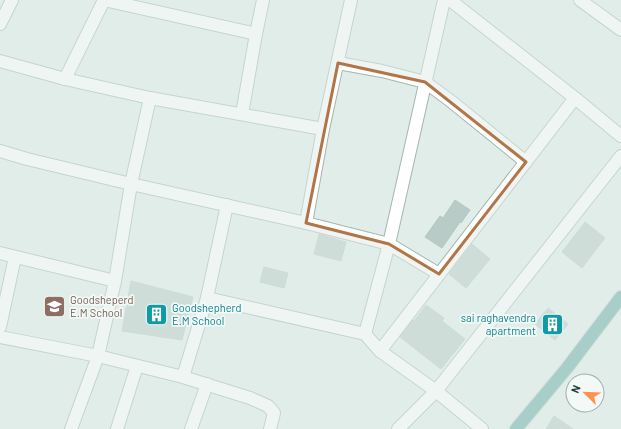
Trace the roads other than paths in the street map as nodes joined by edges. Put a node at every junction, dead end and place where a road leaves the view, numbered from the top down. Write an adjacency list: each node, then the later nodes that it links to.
1 (12, 0): 8 (street)
2 (104, 0): 10 (street); 13 (street)
3 (263, 0): 10 (street)
4 (351, 0): 12 (street)
5 (444, 0): 14 (street)
6 (450, 0): 16 (street)
7 (580, 0): 9 (street)
8 (0, 24)
9 (620, 26)
10 (256, 34): 17 (street)
11 (0, 61): 13 (street)
12 (338, 63): 14 (street); 18 (street)
13 (65, 79): 15 (street)
14 (425, 82): 22 (street); 26 (street)
15 (150, 98): 17 (street); 23 (street)
16 (575, 98): 19 (street); 22 (street)
17 (242, 114): 18 (street)
18 (323, 129): 25 (street)
19 (621, 136)
20 (0, 151): 23 (street)
21 (621, 156): 41 (street)
22 (526, 162): 29 (street)
23 (131, 184): 24 (street); 30 (street)
24 (227, 205): 25 (street); 32 (street)
25 (306, 223): 26 (street)
26 (388, 244): 29 (street); 34 (street)
27 (0, 253): 28 (street)
28 (15, 257): 30 (street); 33 (street)
29 (440, 274): 36 (street)
30 (115, 281): 37 (street)
31 (621, 297): 48 (main road)
32 (207, 298): 34 (street); 39 (street)
33 (0, 327)
34 (365, 334): 36 (street)
35 (0, 337): 37 (street)
36 (380, 351): 41 (street)
37 (98, 356): 38 (street); 42 (street)
38 (137, 366): 39 (street); 43 (street)
39 (183, 377): 40 (street)
40 (207, 384): 44 (street); 45 (street)
41 (436, 391): 46 (street); 47 (street)
42 (71, 429)
43 (116, 429)
44 (191, 429)
45 (270, 429)
46 (398, 429)
47 (482, 429)
48 (516, 429)

